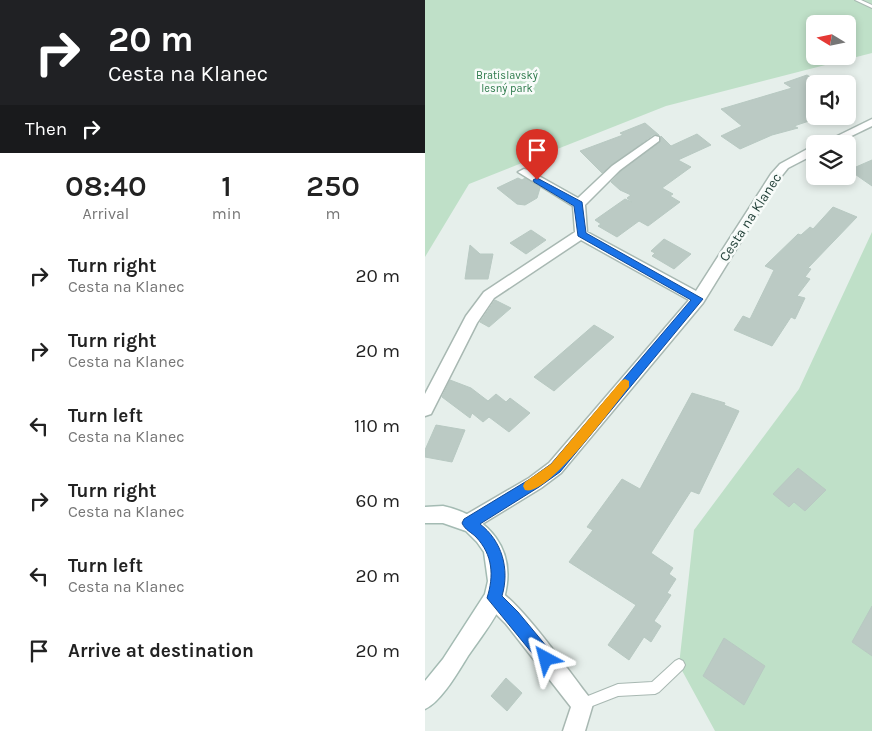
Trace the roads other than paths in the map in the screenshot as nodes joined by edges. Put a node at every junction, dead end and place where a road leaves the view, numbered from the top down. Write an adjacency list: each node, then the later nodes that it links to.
1 (857, 0): 2 (lane)
2 (872, 7)
3 (872, 122): 4 (street)
4 (845, 135)
5 (655, 139): 8 (street)
6 (806, 154): 10 (street, Cesta na Klanec)
7 (524, 172): 8 (street)
8 (579, 204): 9 (street)
9 (581, 234): 10 (street); 11 (street)
10 (698, 299): 13 (street, Cesta na Klanec)
11 (425, 409)
12 (425, 515): 13 (street)
13 (469, 523): 14 (street)
14 (494, 598): 16 (street); 17 (street)
15 (679, 665): 17 (lane)
16 (425, 698)
17 (582, 704): 18 (street)
18 (574, 731)

